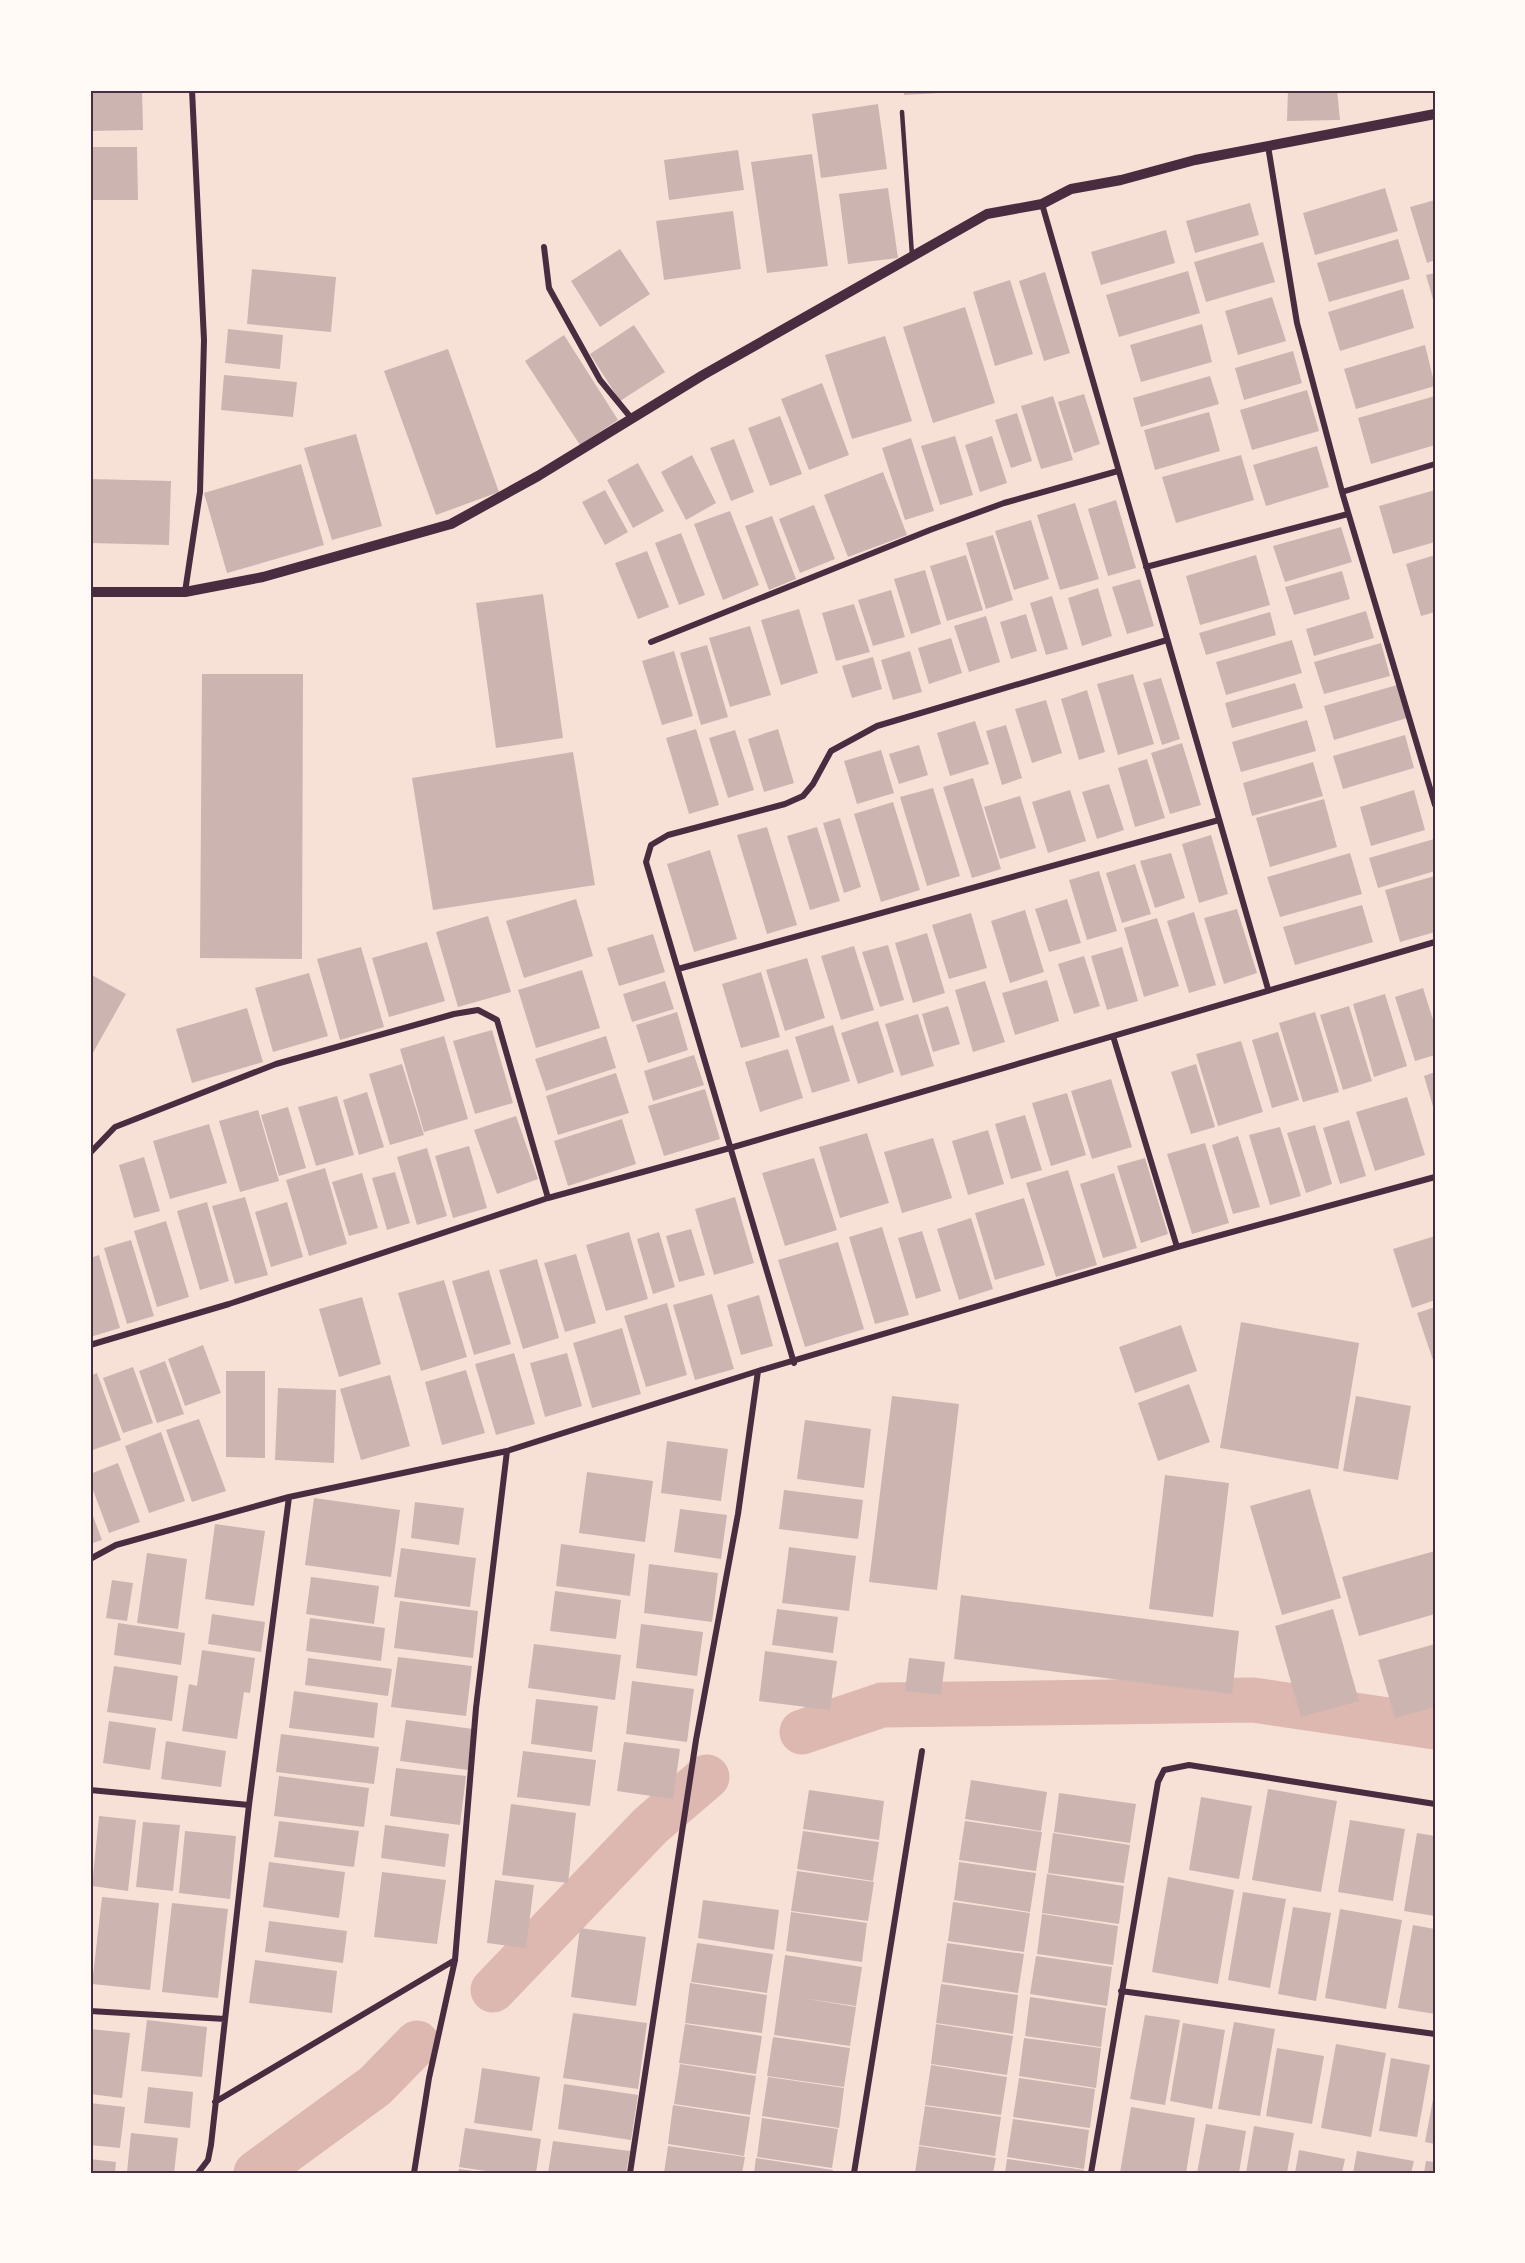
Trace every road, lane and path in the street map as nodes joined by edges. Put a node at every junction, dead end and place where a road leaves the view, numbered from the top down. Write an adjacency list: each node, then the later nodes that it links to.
1 (192, 90): 15 (street)
2 (902, 112): 7 (lane)
3 (1435, 114): 4 (street)
4 (1269, 146): 5 (street); 11 (street)
5 (1042, 204): 7 (street); 10 (street)
6 (544, 247): 8 (street)
7 (912, 258): 8 (street)
8 (632, 419): 15 (street)
9 (1435, 464): 11 (street)
10 (1118, 471): 13 (street); 17 (street)
11 (1342, 492): 12 (street)
12 (1348, 514): 13 (street); 18 (street)
13 (1146, 567): 16 (street)
14 (90, 592): 15 (street)
15 (185, 592)
16 (1167, 640): 19 (street); 21 (street)
17 (651, 642)
18 (1435, 805)
19 (1219, 820): 21 (street); 22 (street)
20 (1435, 942): 22 (street)
21 (678, 969): 24 (street)
22 (1268, 989): 23 (street)
23 (1113, 1036): 24 (street); 28 (street)
24 (730, 1148): 27 (street); 30 (street)
25 (90, 1153): 27 (street)
26 (1435, 1177): 28 (street)
27 (548, 1198): 29 (street)
28 (1177, 1247): 30 (street)
29 (90, 1345)
30 (794, 1363): 31 (street)
31 (758, 1371): 32 (street); 47 (street)
32 (507, 1451): 33 (street); 39 (street)
33 (289, 1497): 34 (street); 38 (street)
34 (90, 1559)
35 (922, 1750): 48 (street)
36 (90, 1790): 38 (street)
37 (1435, 1804): 40 (street)
38 (249, 1805): 42 (street)
39 (455, 1960): 44 (street); 46 (street)
40 (1121, 1991): 43 (street); 49 (street)
41 (90, 2011): 42 (street)
42 (225, 2019): 44 (street)
43 (1435, 2034)
44 (215, 2102): 45 (street)
45 (198, 2173)
46 (414, 2173)
47 (630, 2173)
48 (854, 2173)
49 (1091, 2173)

